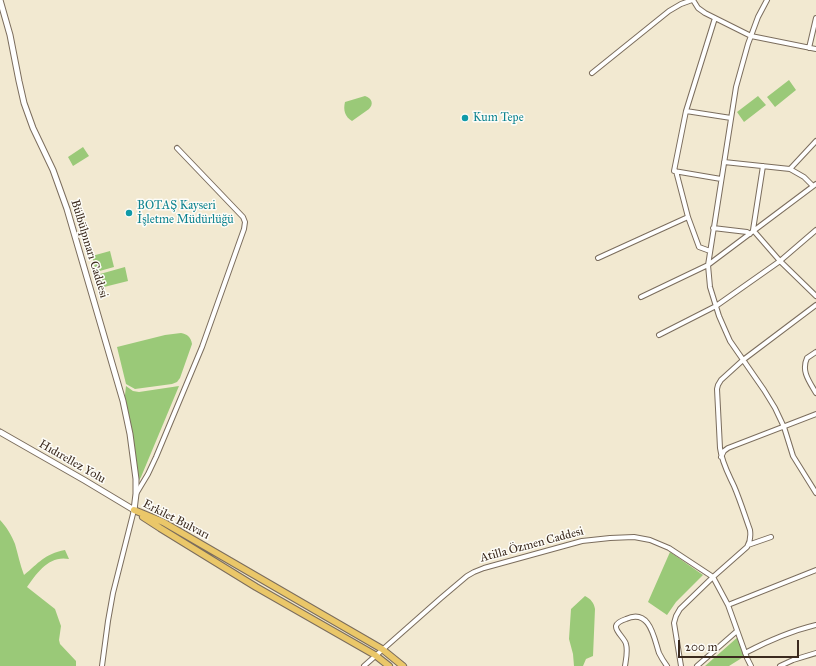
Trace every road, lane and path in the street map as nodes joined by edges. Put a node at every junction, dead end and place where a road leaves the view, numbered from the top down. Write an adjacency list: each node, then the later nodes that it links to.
1 (0, 0): 41 (street, Bülbülpınarı Caddesi)
2 (692, 0): 4 (street); 9 (street)
3 (767, 0): 6 (street)
4 (715, 18): 6 (street); 10 (street)
5 (816, 18): 7 (street)
6 (751, 36): 7 (street); 11 (street)
7 (808, 48): 8 (street)
8 (816, 50)
9 (592, 73)
10 (686, 112): 11 (street); 17 (street)
11 (731, 118): 14 (street)
12 (816, 141): 16 (street)
13 (177, 148): 41 (street)
14 (724, 162): 15 (street); 18 (street)
15 (763, 166): 16 (street); 23 (street)
16 (790, 169): 19 (street)
17 (676, 171): 18 (street); 20 (street)
18 (721, 179): 21 (street)
19 (815, 185): 23 (street)
20 (688, 217): 24 (street); 25 (street)
21 (713, 228): 23 (street); 24 (street)
22 (816, 230): 26 (street)
23 (752, 232): 26 (street); 27 (street)
24 (710, 251): 27 (street)
25 (598, 258)
26 (780, 261): 28 (street); 30 (street)
27 (708, 265): 29 (street); 30 (street)
28 (816, 296)
29 (640, 297)
30 (716, 306): 32 (street); 34 (street)
31 (816, 306): 34 (street)
32 (659, 335)
33 (816, 352): 35 (street)
34 (743, 360): 37 (street); 39 (street)
35 (816, 393)
36 (816, 414): 37 (street)
37 (784, 427): 39 (street); 40 (street)
38 (0, 432): 42 (street, Hıdırellez Yolu)
39 (721, 457): 44 (street)
40 (816, 492)
41 (136, 494): 42 (street, Bülbülpınarı Caddesi)
42 (134, 510): 50 (main road, Erkilet Bulvarı); 53 (main road, Erkilet Bulvarı); 54 (street)
43 (771, 537): 44 (street)
44 (748, 545): 46 (street)
45 (816, 570): 47 (street)
46 (713, 577): 47 (street, Atilla Özmen Caddesi); 50 (street, Atilla Özmen Caddesi); 60 (street)
47 (728, 605): 49 (street, Atilla Özmen Caddesi)
48 (816, 625): 51 (street)
49 (737, 631): 51 (street, Atilla Özmen Caddesi); 61 (street)
50 (382, 649): 53 (street, Atilla Özmen Caddesi); 57 (main road, Erkilet Bulvarı)
51 (745, 653): 62 (street, Atilla Özmen Caddesi)
52 (816, 653): 63 (street)
53 (375, 655): 55 (street, Atilla Özmen Caddesi); 56 (main road, Erkilet Bulvarı)
54 (102, 666)
55 (364, 666)
56 (389, 666)
57 (402, 666)
58 (625, 666): 59 (street)
59 (667, 666)
60 (681, 666)
61 (697, 666)
62 (751, 666)
63 (780, 666)

